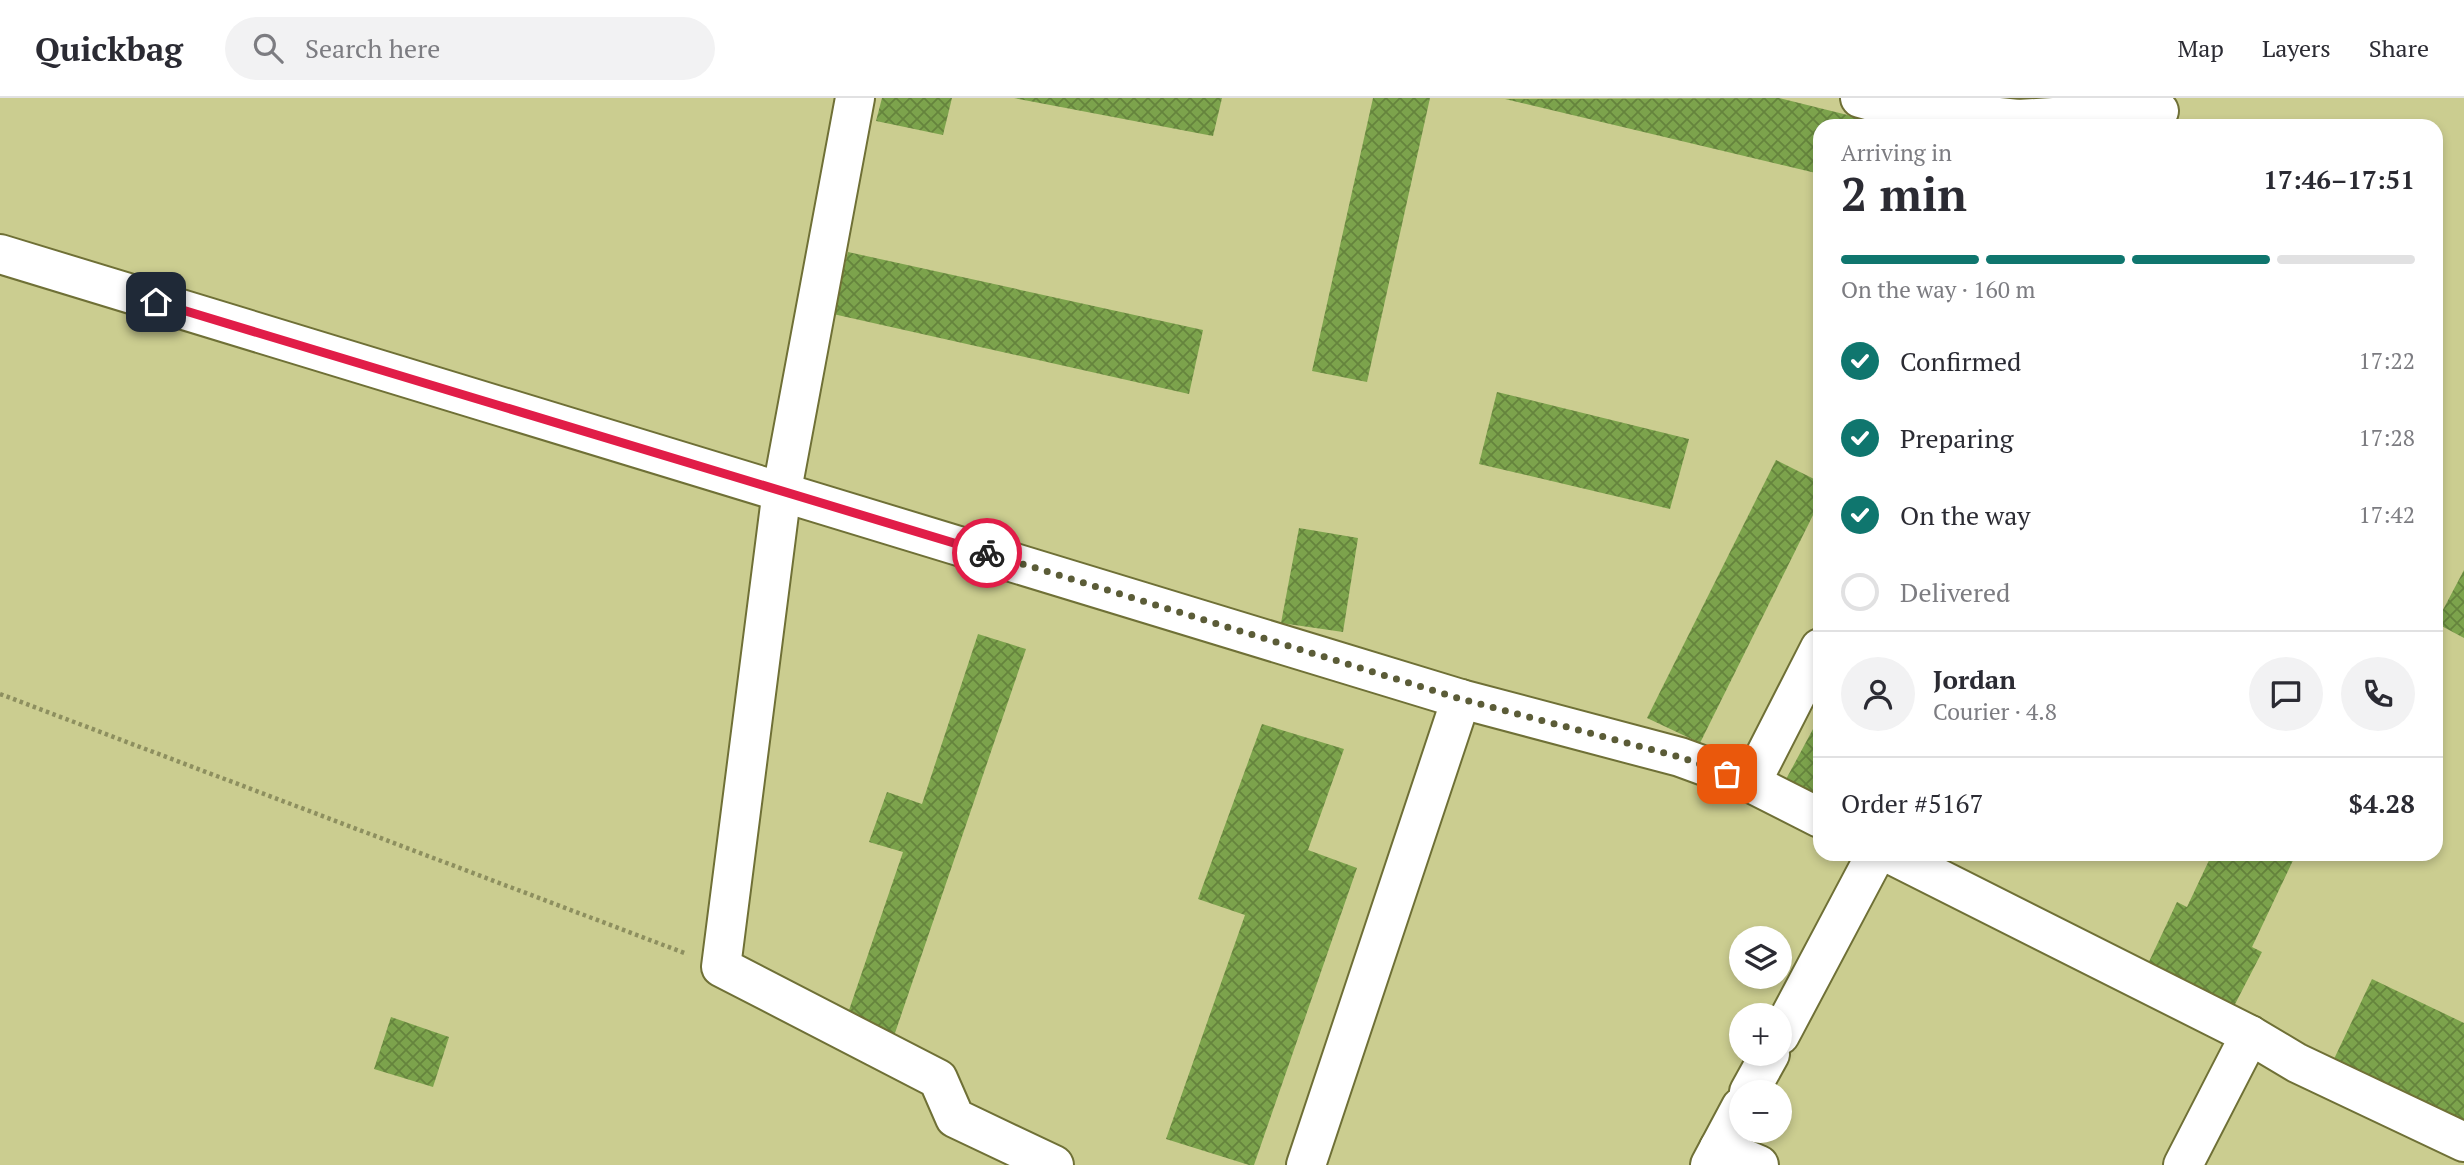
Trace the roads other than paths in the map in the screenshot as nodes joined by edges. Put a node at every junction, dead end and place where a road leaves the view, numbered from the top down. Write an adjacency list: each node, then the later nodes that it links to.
1 (855, 98): 5 (lane)
2 (1860, 98): 3 (lane)
3 (2159, 112)
4 (0, 254): 5 (lane)
5 (782, 490): 7 (lane); 17 (lane)
6 (1813, 662): 8 (lane)
7 (1461, 699): 8 (lane); 18 (lane)
8 (1751, 783): 9 (lane)
9 (1813, 814)
10 (1872, 861): 12 (lane)
11 (1905, 861): 13 (lane)
12 (1792, 1012)
13 (2250, 1035): 15 (lane); 20 (lane)
14 (1729, 1130): 16 (lane)
15 (2464, 1142)
16 (1715, 1157): 19 (lane)
17 (1054, 1165)
18 (1306, 1165)
19 (1759, 1165)
20 (2183, 1165)

